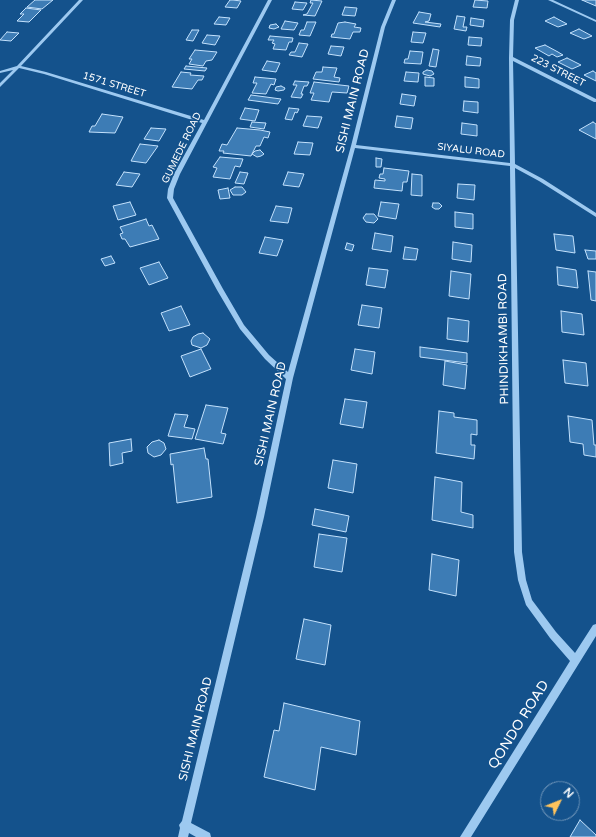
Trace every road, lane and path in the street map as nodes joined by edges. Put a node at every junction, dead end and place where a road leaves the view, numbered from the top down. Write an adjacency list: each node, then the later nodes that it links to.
1 (81, 0): 8 (street)
2 (270, 0): 12 (street, GUMEDE ROAD)
3 (394, 0): 13 (street, SISHI MAIN ROAD)
4 (517, 0): 7 (street, PHINDIKHAMBI ROAD)
5 (550, 0): 6 (street)
6 (596, 21)
7 (511, 58): 11 (street, 223 STREET); 14 (street, PHINDIKHAMBI ROAD)
8 (18, 67): 9 (street); 10 (street); 12 (street, 1571 STREET)
9 (0, 72)
10 (0, 86)
11 (596, 101)
12 (205, 122): 16 (street, GUMEDE ROAD)
13 (353, 146): 14 (street, SIYALU ROAD); 16 (street, SISHI MAIN ROAD)
14 (513, 165): 15 (street, SIYALU ROAD); 18 (street, PHINDIKHAMBI ROAD)
15 (596, 215)
16 (290, 378): 19 (street, SISHI MAIN ROAD)
17 (596, 628): 18 (street, QONDO ROAD)
18 (576, 660): 22 (street, QONDO ROAD)
19 (184, 825): 20 (street, SISHI MAIN ROAD); 21 (street)
20 (182, 837)
21 (206, 837)
22 (466, 837)

